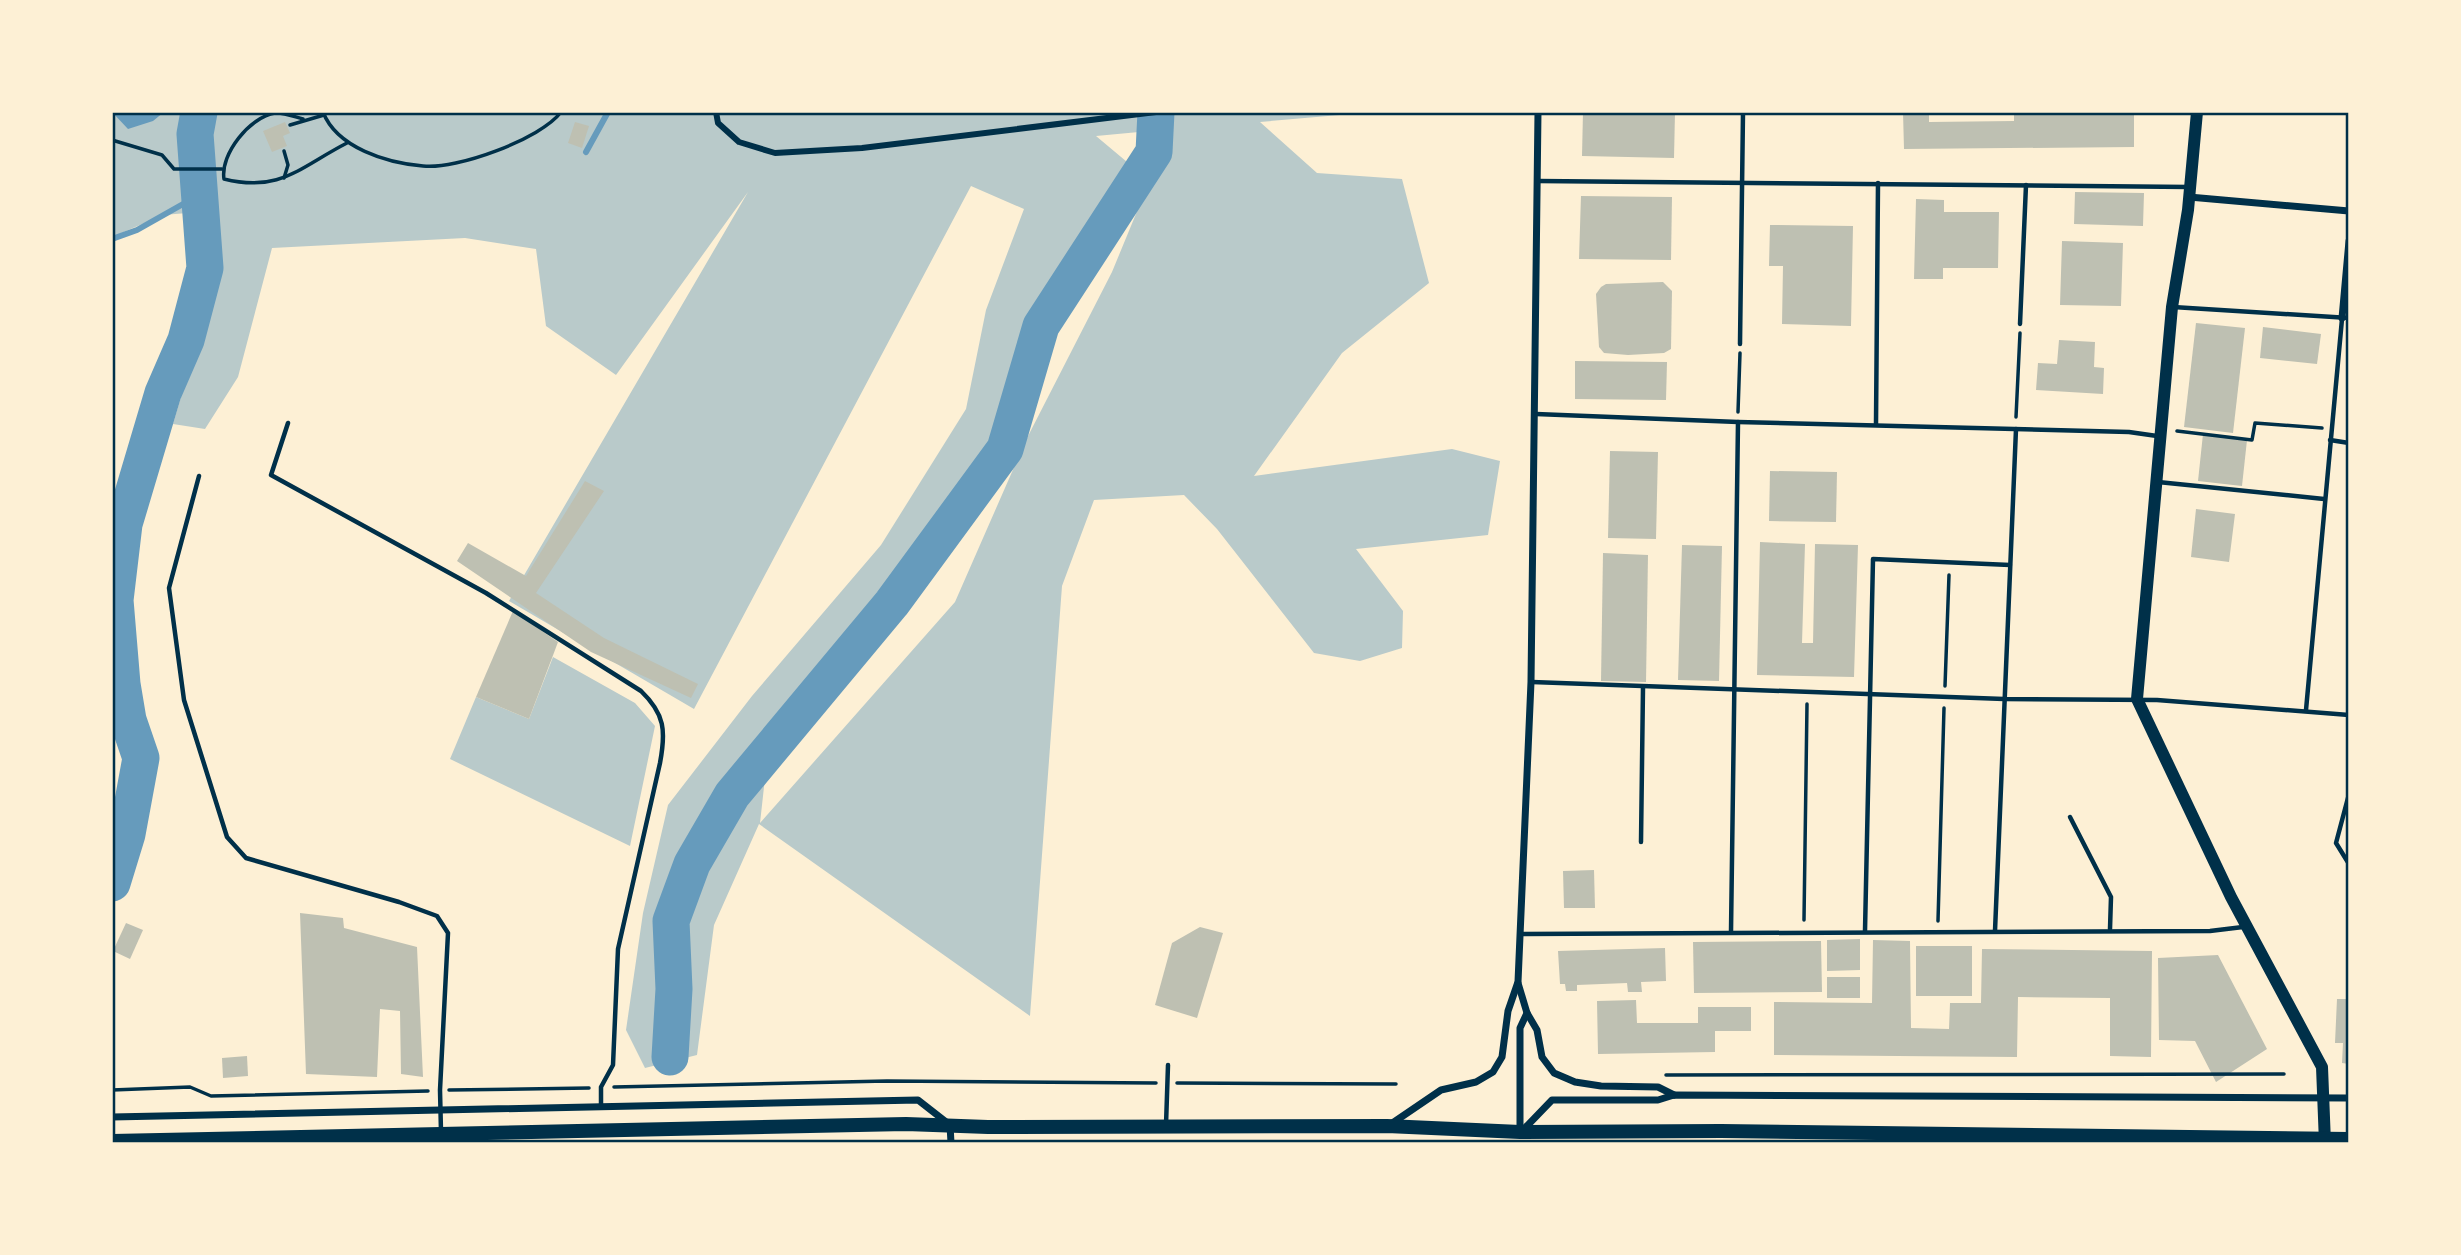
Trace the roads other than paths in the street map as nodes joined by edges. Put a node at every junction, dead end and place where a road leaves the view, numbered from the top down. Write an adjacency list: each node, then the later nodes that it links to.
1 (716, 112): 2 (street)
2 (1156, 112)
3 (1538, 112): 6 (street)
4 (1743, 112): 7 (lane)
5 (2197, 112): 10 (street)
6 (1538, 181): 7 (lane); 17 (street)
7 (1743, 181): 8 (lane); 16 (lane)
8 (1878, 183): 9 (lane); 20 (lane)
9 (2026, 185): 10 (lane); 15 (lane)
10 (2190, 192): 11 (street); 13 (street)
11 (2349, 211)
12 (2349, 241): 14 (street)
13 (2172, 307): 14 (lane); 22 (street)
14 (2345, 318): 23 (lane)
15 (2020, 324)
16 (1740, 344)
17 (1535, 414): 18 (lane); 29 (street)
18 (1738, 422): 20 (lane); 31 (lane)
19 (288, 423): 53 (lane)
20 (1876, 424): 21 (lane)
21 (2015, 429): 22 (lane); 28 (lane)
22 (2160, 432): 26 (street)
23 (2330, 440): 24 (lane); 27 (lane)
24 (2349, 443)
25 (199, 476): 54 (lane)
26 (2155, 481): 27 (lane); 34 (street)
27 (2324, 499): 35 (lane)
28 (2010, 565): 32 (lane); 33 (lane)
29 (1531, 682): 30 (lane); 46 (street)
30 (1643, 687): 31 (lane); 39 (lane)
31 (1735, 690): 32 (lane); 45 (lane)
32 (1871, 693): 33 (lane); 43 (lane)
33 (2004, 699): 34 (lane); 44 (lane)
34 (2137, 699): 35 (lane); 41 (street)
35 (2306, 710): 36 (lane)
36 (2349, 715)
37 (2349, 794): 40 (lane)
38 (2070, 817): 42 (lane)
39 (1641, 842)
40 (2349, 864)
41 (2248, 926): 42 (lane); 51 (street)
42 (2110, 929): 44 (lane)
43 (1865, 931): 44 (lane); 45 (lane)
44 (1995, 931)
45 (1731, 932): 46 (lane)
46 (1520, 934): 47 (street)
47 (1518, 982): 48 (street); 58 (street)
48 (1527, 1013): 50 (street); 60 (street)
49 (1168, 1065): 57 (lane)
50 (1674, 1094): 51 (street); 60 (street)
51 (2324, 1098): 52 (street); 64 (street)
52 (2349, 1098)
53 (601, 1107): 54 (street); 56 (street)
54 (441, 1112): 55 (street); 59 (lane)
55 (112, 1117)
56 (950, 1125): 57 (main road); 59 (main road); 63 (street)
57 (1166, 1126): 58 (main road)
58 (1387, 1126): 60 (main road)
59 (441, 1132): 62 (main road)
60 (1520, 1132): 61 (main road)
61 (2349, 1139)
62 (112, 1141)
63 (951, 1143)
64 (2325, 1143)

